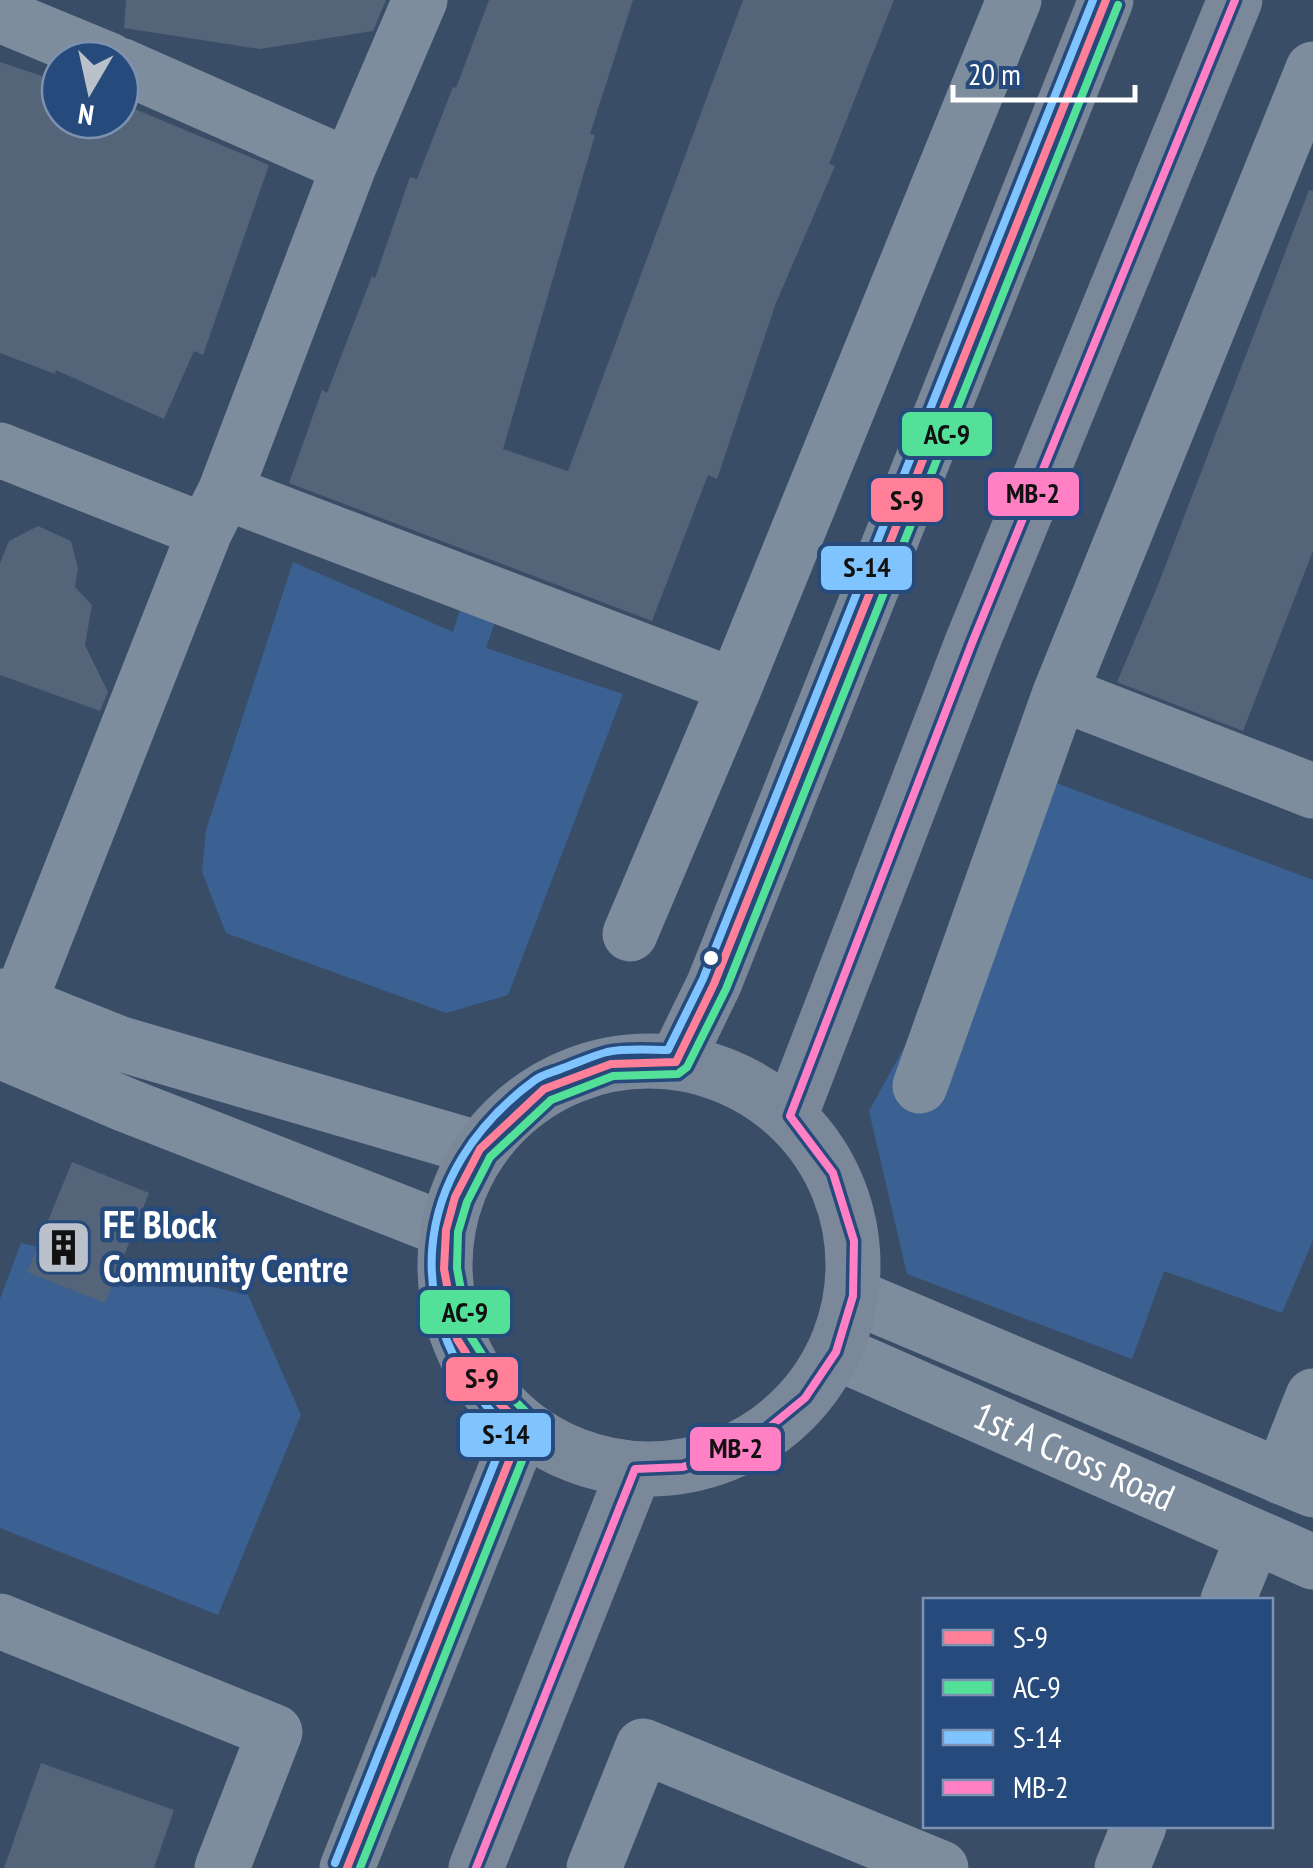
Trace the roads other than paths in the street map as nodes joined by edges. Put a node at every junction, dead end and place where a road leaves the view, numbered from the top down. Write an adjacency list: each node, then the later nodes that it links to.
1 (420, 0): 9 (street)
2 (1014, 0): 12 (street)
3 (1106, 0): 17 (main road)
4 (1235, 0): 19 (main road)
5 (0, 15): 6 (street)
6 (61, 40)
7 (1313, 70): 13 (street)
8 (140, 74): 9 (street)
9 (349, 166): 11 (street)
10 (0, 450): 11 (street)
11 (215, 512): 12 (street); 16 (street)
12 (735, 686): 15 (street)
13 (1060, 693): 14 (street); 18 (street)
14 (1313, 791)
15 (630, 934)
16 (6, 1017): 20 (street); 21 (street)
17 (676, 1062): 19 (main road); 20 (main road)
18 (920, 1086)
19 (790, 1116): 22 (main road)
20 (480, 1149): 21 (main road)
21 (446, 1230): 25 (main road)
22 (853, 1296): 23 (main road); 27 (street, 1st A Cross Road)
23 (836, 1352): 26 (main road); 28 (street, 1st A Cross Road)
24 (1313, 1396): 27 (street)
25 (523, 1426): 26 (main road); 34 (main road)
26 (635, 1469): 35 (main road)
27 (1297, 1483)
28 (1253, 1538): 29 (street, 1st A Cross Road); 30 (street)
29 (1313, 1562)
30 (1229, 1598)
31 (0, 1621): 33 (street)
32 (1138, 1828): 38 (street)
33 (222, 1868)
34 (347, 1868)
35 (476, 1868)
36 (594, 1868): 37 (street)
37 (941, 1868)
38 (1122, 1868)

